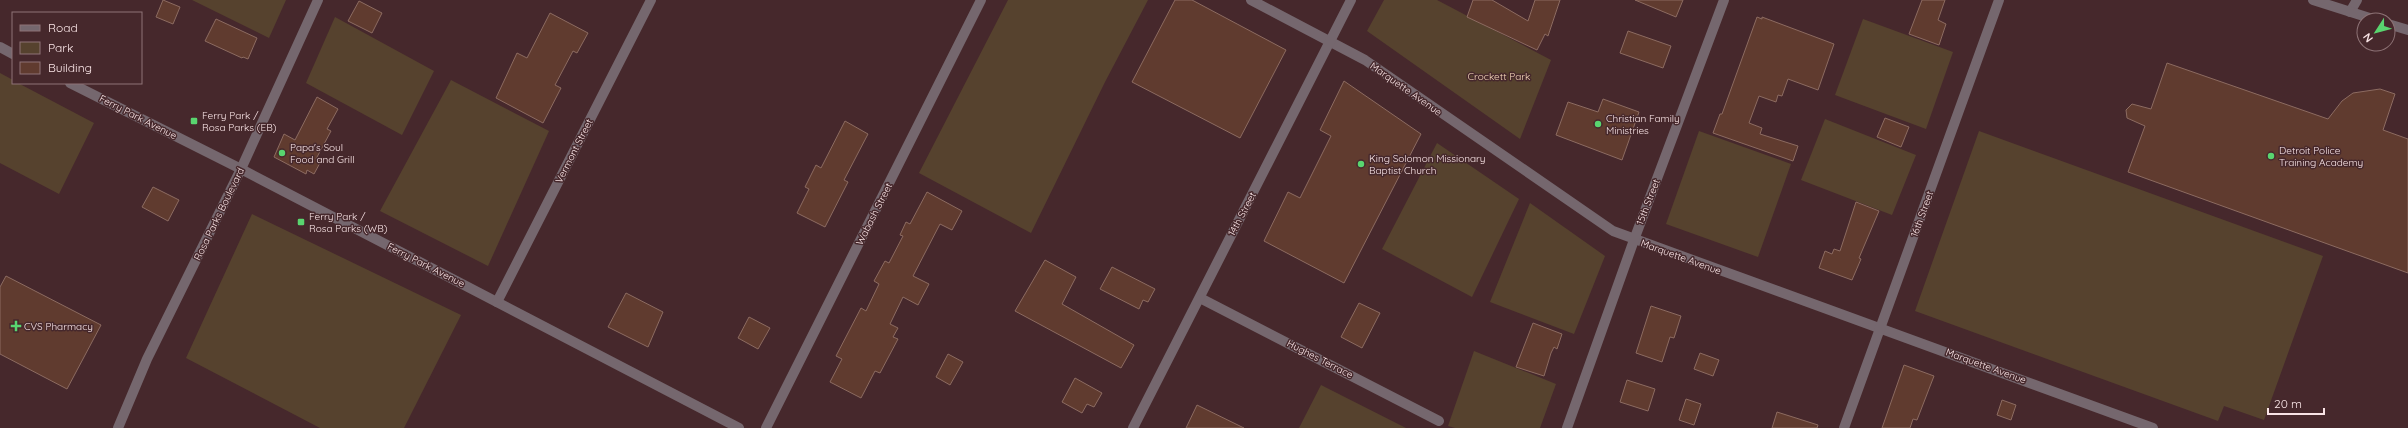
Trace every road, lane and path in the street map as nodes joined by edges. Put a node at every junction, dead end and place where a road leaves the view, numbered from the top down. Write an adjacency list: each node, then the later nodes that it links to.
1 (318, 0): 18 (street, Rosa Parks Boulevard)
2 (651, 0): 21 (street, Vermont Street)
3 (981, 0): 26 (street, Wabash Street)
4 (1251, 0): 14 (street, Marquette Avenue)
5 (1351, 0): 14 (street, 14th Street)
6 (1724, 0): 19 (street, 15th Street)
7 (1999, 0): 22 (street, 16th Street)
8 (2312, 0): 10 (street)
9 (2357, 0): 10 (street)
10 (2350, 12): 11 (street)
11 (2356, 14)
12 (2396, 26): 13 (street)
13 (2408, 30)
14 (1330, 41): 19 (street, Marquette Avenue); 20 (street, 14th Street)
15 (0, 47): 16 (street)
16 (12, 53)
17 (72, 84): 18 (street, Ferry Park Avenue)
18 (241, 169): 21 (street, Ferry Park Avenue); 24 (street, Rosa Parks Boulevard)
19 (1634, 240): 22 (street, Marquette Avenue); 28 (street, 15th Street)
20 (1200, 298): 23 (street, Hughes Terrace); 27 (street, 14th Street)
21 (497, 302): 25 (street, Ferry Park Avenue)
22 (1881, 328): 29 (street, 16th Street); 30 (street, Marquette Avenue)
23 (1439, 421)
24 (118, 428)
25 (739, 428)
26 (766, 428)
27 (1133, 428)
28 (1567, 428)
29 (1844, 428)
30 (2153, 428)

